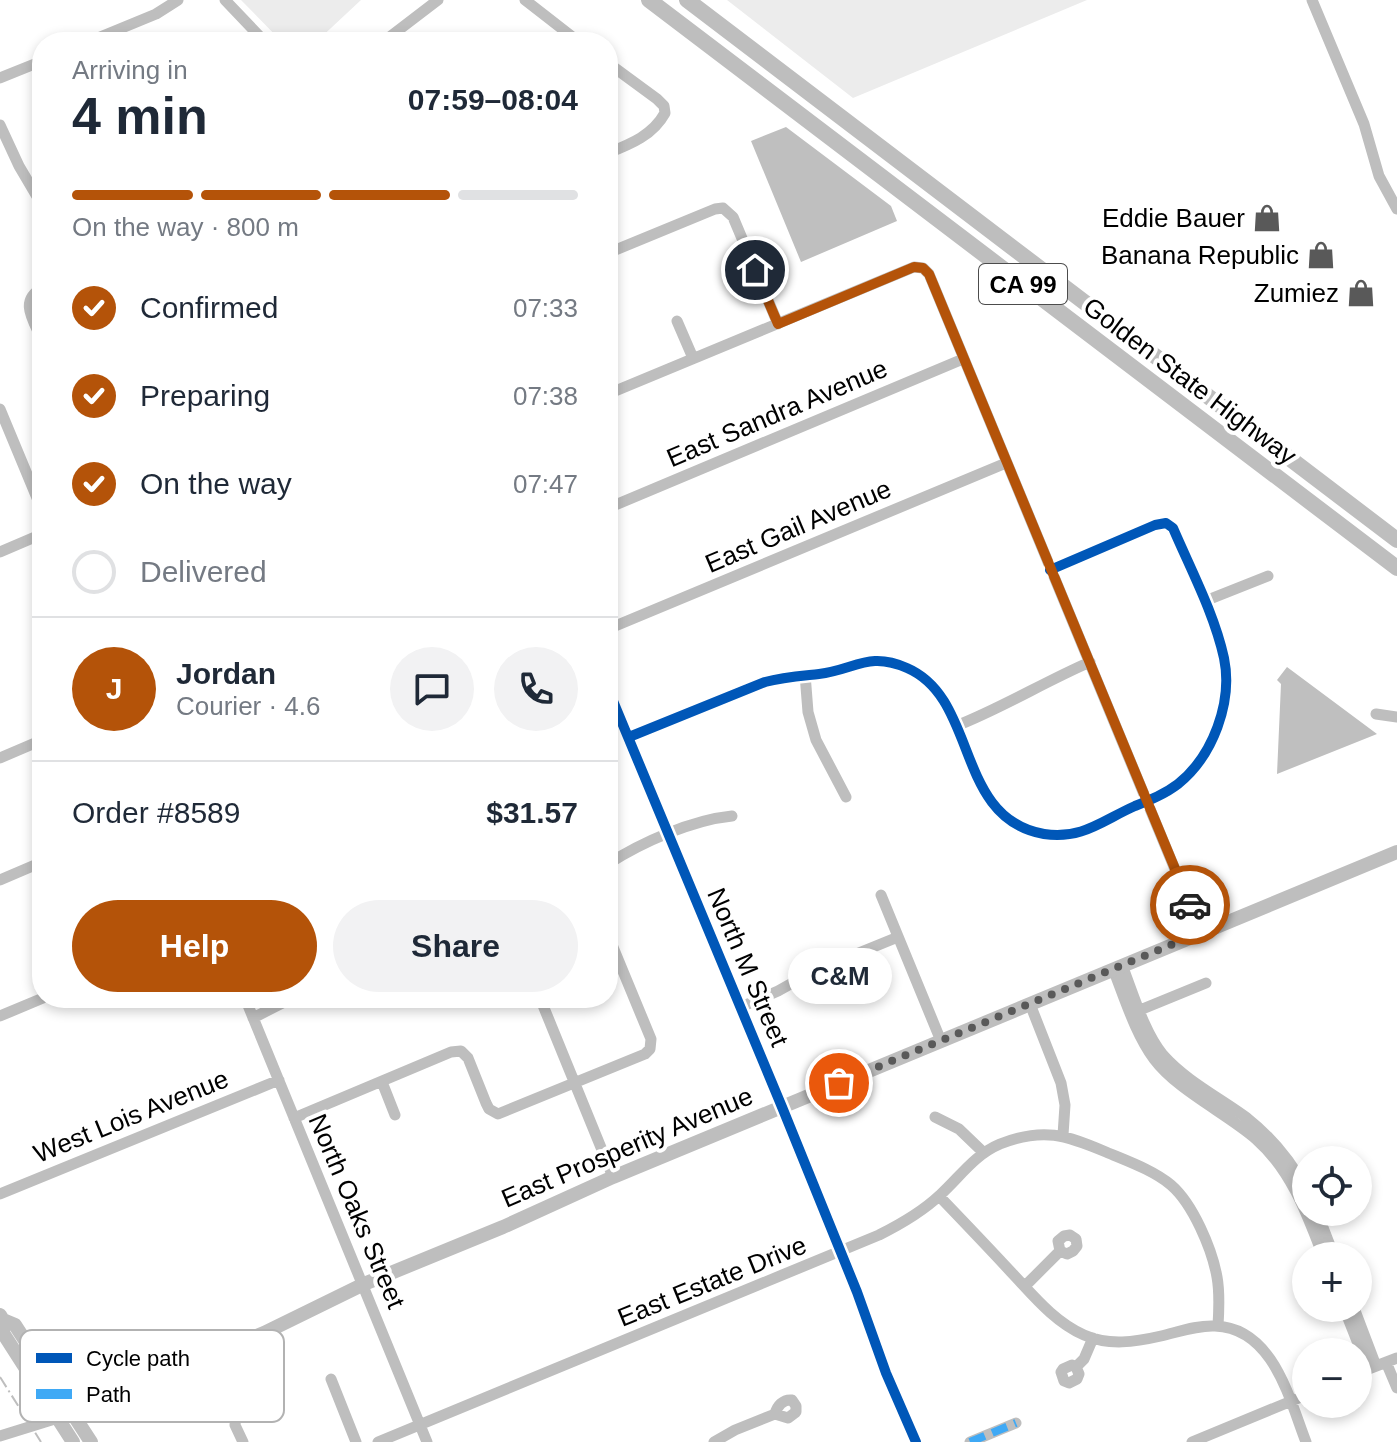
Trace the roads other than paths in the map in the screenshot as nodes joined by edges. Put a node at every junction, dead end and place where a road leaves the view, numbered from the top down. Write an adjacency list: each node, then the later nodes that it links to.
1 (178, 0): 8 (street)
2 (225, 0): 9 (street)
3 (438, 0): 10 (street)
4 (525, 0): 11 (street)
5 (649, 0): 31 (highway, Golden State Highway / CA 99)
6 (687, 0): 33 (highway, Golden State Highway / CA 99)
7 (1312, 0): 18 (street)
8 (112, 32)
9 (254, 32)
10 (396, 32)
11 (566, 32)
12 (32, 65): 14 (street)
13 (618, 71): 16 (street)
14 (0, 78)
15 (0, 125): 17 (street)
16 (618, 149)
17 (32, 185)
18 (1397, 209)
19 (618, 249): 23 (street)
20 (32, 296): 21 (street)
21 (32, 318)
22 (677, 321): 24 (street)
23 (778, 324): 24 (street); 25 (street)
24 (693, 358): 26 (street)
25 (963, 359): 28 (street); 30 (street, East Sandra Avenue)
26 (618, 390)
27 (0, 409): 29 (street)
28 (1006, 463): 36 (street); 40 (street, East Gail Avenue)
29 (32, 486)
30 (618, 504)
31 (1343, 527): 35 (highway, Golden State Highway / CA 99); 38 (highway)
32 (32, 538): 34 (street)
33 (1397, 540)
34 (0, 552)
35 (1397, 568)
36 (1050, 570): 39 (street); 41 (street)
37 (1268, 576): 39 (street)
38 (1397, 580)
39 (1205, 601): 51 (street)
40 (618, 625)
41 (1090, 662): 46 (street); 51 (street)
42 (805, 674): 46 (street); 47 (street); 50 (street)
43 (618, 712): 47 (street, North M Street)
44 (1376, 714): 45 (street)
45 (1397, 717)
46 (956, 726): 51 (street)
47 (629, 737): 53 (street, North M Street)
48 (32, 744): 49 (street)
49 (0, 758)
50 (846, 797)
51 (1147, 801): 59 (street)
52 (732, 816): 53 (street)
53 (669, 834): 55 (street); 66 (street, North M Street)
54 (1397, 852): 59 (main road, East Prosperity Avenue)
55 (618, 858)
56 (32, 866): 57 (street)
57 (0, 880)
58 (881, 895): 60 (street)
59 (1197, 934): 62 (main road, East Prosperity Avenue)
60 (898, 937): 66 (street); 73 (street)
61 (618, 959): 76 (street)
62 (1117, 967): 65 (main road, East Prosperity Avenue); 70 (street); 87 (street)
63 (1206, 983): 70 (street)
64 (32, 1003): 71 (street)
65 (1030, 1004): 73 (main road, East Prosperity Avenue); 81 (street)
66 (741, 1007): 77 (street, North M Street)
67 (249, 1008): 72 (street, North Oaks Street)
68 (272, 1008): 72 (street)
69 (544, 1008): 76 (street)
70 (1140, 1010): 83 (street)
71 (0, 1016)
72 (253, 1018): 74 (street, North Oaks Street)
73 (941, 1041): 77 (main road, East Prosperity Avenue)
74 (279, 1080): 80 (street, North Oaks Street); 85 (street, West Lois Avenue)
75 (382, 1082): 76 (street); 78 (street); 80 (street)
76 (575, 1082): 84 (street)
77 (782, 1107): 84 (main road, East Prosperity Avenue); 88 (street, North M Street)
78 (395, 1115)
79 (935, 1117): 82 (street)
80 (294, 1118): 90 (street, North Oaks Street)
81 (1063, 1135): 82 (street, East Estate Drive); 95 (street, East Estate Drive)
82 (984, 1153): 86 (street, East Estate Drive)
83 (1292, 1169)
84 (613, 1177): 90 (main road, East Prosperity Avenue)
85 (0, 1194)
86 (939, 1196): 88 (street, East Estate Drive); 91 (street)
87 (1317, 1242)
88 (840, 1251): 110 (street, East Estate Drive); 120 (street, North M Street)
89 (1060, 1251): 91 (street)
90 (364, 1284): 96 (main road, East Prosperity Avenue); 110 (street, North Oaks Street)
91 (1025, 1286): 98 (street)
92 (2, 1318): 97 (main road)
93 (1352, 1322): 99 (street)
94 (1360, 1322): 99 (street)
95 (1218, 1326): 98 (street); 103 (street)
96 (270, 1330)
97 (20, 1334)
98 (1093, 1338): 100 (street)
99 (1377, 1366): 102 (street)
100 (1076, 1367)
101 (331, 1379): 116 (street)
102 (1397, 1388)
103 (1290, 1402): 123 (street); 124 (street)
104 (775, 1414): 119 (street)
105 (43, 1422): 112 (street)
106 (67, 1422): 113 (main road)
107 (72, 1422): 114 (main road)
108 (235, 1422): 115 (street)
109 (1016, 1423): 111 (street)
110 (420, 1425): 117 (street, East Estate Drive); 118 (street, North Oaks Street)
111 (1002, 1429): 121 (street); 122 (street)
112 (0, 1436)
113 (73, 1442)
114 (91, 1442)
115 (243, 1442)
116 (356, 1442)
117 (378, 1442)
118 (427, 1442)
119 (714, 1442)
120 (916, 1442)
121 (970, 1442)
122 (1008, 1442)
123 (1192, 1442)
124 (1306, 1442)

